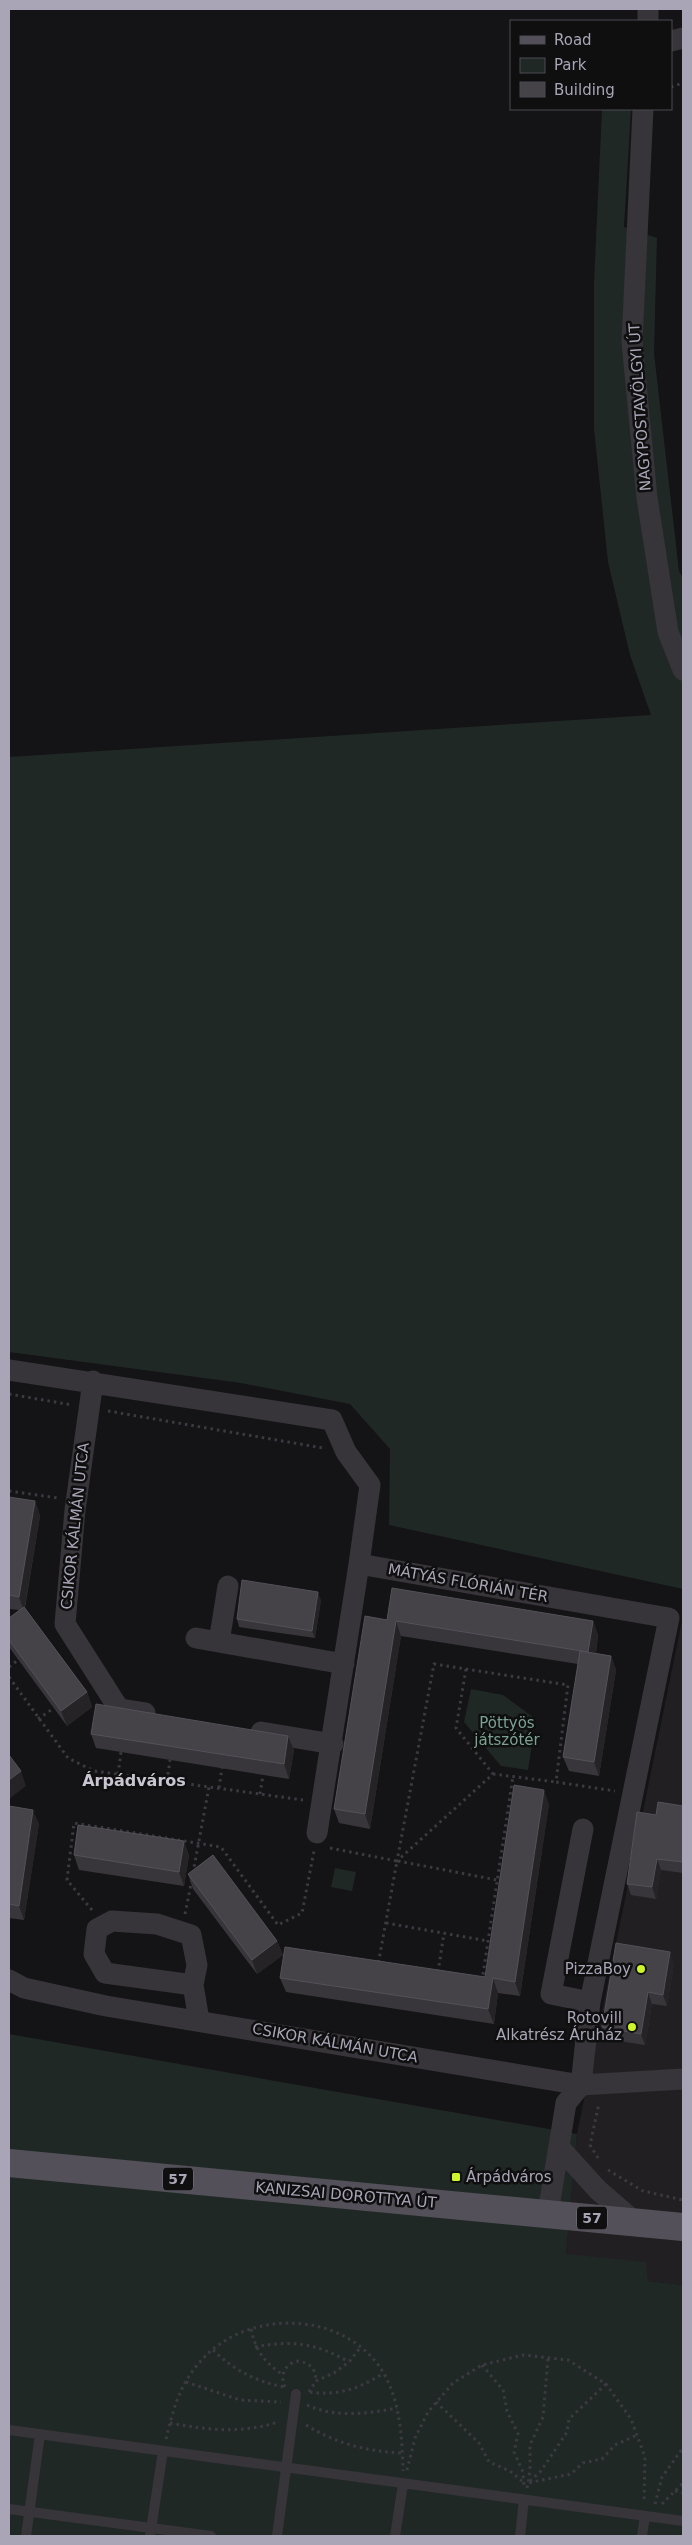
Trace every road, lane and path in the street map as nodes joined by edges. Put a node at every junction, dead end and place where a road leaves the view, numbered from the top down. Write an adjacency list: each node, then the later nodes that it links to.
1 (644, 110): 2 (street, NAGYPOSTAVÖLGYI ÚT)
2 (683, 670)
3 (9, 1370): 4 (street)
4 (93, 1381): 6 (street, CSIKOR KÁLMÁN UTCA); 7 (street)
5 (9, 1394): 6 (path)
6 (88, 1408): 7 (path); 9 (street, CSIKOR KÁLMÁN UTCA)
7 (346, 1452): 10 (street)
8 (9, 1491): 9 (path)
9 (77, 1500): 20 (street, CSIKOR KÁLMÁN UTCA)
10 (359, 1564): 15 (street); 35 (street, MÁTYÁS FLÓRIÁN TÉR)
11 (228, 1586): 13 (street)
12 (196, 1638): 13 (street)
13 (219, 1642): 15 (street)
14 (18, 1660): 16 (path)
15 (344, 1664): 23 (street)
16 (9, 1667)
17 (466, 1669): 28 (path); 32 (path); 41 (path)
18 (9, 1676): 21 (path)
19 (54, 1708): 21 (path)
20 (166, 1717)
21 (38, 1719): 27 (path)
22 (242, 1729): 23 (street)
23 (333, 1744): 39 (street)
24 (121, 1752): 27 (path)
25 (170, 1760): 31 (path)
26 (222, 1768): 34 (path)
27 (118, 1774): 31 (path)
28 (493, 1774): 30 (path); 41 (path)
29 (264, 1775): 36 (path)
30 (513, 1776): 32 (path); 42 (path)
31 (167, 1781): 33 (path)
32 (556, 1782): 35 (path)
33 (209, 1787): 34 (path); 40 (path)
34 (219, 1788): 36 (path)
35 (633, 1793): 53 (street)
36 (260, 1794): 37 (path)
37 (308, 1801)
38 (583, 1829): 53 (street)
39 (316, 1839): 40 (path); 41 (path)
40 (198, 1843): 44 (path); 45 (path)
41 (397, 1861): 42 (path); 43 (path)
42 (497, 1880): 47 (path)
43 (386, 1923): 46 (path); 48 (path)
44 (106, 1925): 45 (street); 52 (street)
45 (182, 1932): 52 (street)
46 (444, 1933): 47 (path); 49 (path)
47 (488, 1941): 51 (path)
48 (386, 1967)
49 (446, 1977)
50 (9, 1980): 54 (street, CSIKOR KÁLMÁN UTCA)
51 (473, 1981)
52 (192, 1985): 54 (street)
53 (590, 2002): 56 (street)
54 (199, 2020): 56 (street, CSIKOR KÁLMÁN UTCA)
55 (683, 2079): 57 (street, CSIKOR KÁLMÁN UTCA)
56 (581, 2085): 57 (street, CSIKOR KÁLMÁN UTCA); 58 (street)
57 (602, 2085): 59 (path)
58 (559, 2147): 63 (street); 64 (street)
59 (599, 2160)
60 (9, 2163): 63 (main road, KANIZSAI DOROTTYA ÚT / 57)
61 (603, 2167): 62 (path)
62 (683, 2200)
63 (548, 2213): 64 (main road, KANIZSAI DOROTTYA ÚT / 57)
64 (635, 2222): 65 (main road, KANIZSAI DOROTTYA ÚT / 57)
65 (683, 2227)
66 (251, 2329): 67 (path); 68 (path); 69 (path)
67 (255, 2347): 71 (path); 74 (path)
68 (360, 2348): 71 (path); 73 (path)
69 (213, 2350): 77 (path); 85 (path)
70 (548, 2358): 72 (path); 76 (path); 87 (path)
71 (349, 2362): 75 (path)
72 (482, 2365): 80 (path); 87 (path)
73 (382, 2374): 78 (path); 89 (path)
74 (283, 2375): 75 (path); 77 (path)
75 (316, 2381): 78 (path)
76 (606, 2384): 83 (path); 87 (path)
77 (286, 2387): 79 (path)
78 (309, 2392): 79 (path)
79 (296, 2394): 86 (lane)
80 (436, 2402): 87 (path); 89 (path)
81 (9, 2430): 82 (lane)
82 (40, 2434): 85 (lane); 94 (lane)
83 (637, 2435): 87 (path); 95 (path)
84 (683, 2448): 90 (path)
85 (163, 2451): 86 (lane); 97 (lane)
86 (287, 2468): 89 (lane); 100 (lane)
87 (526, 2483): 92 (path)
88 (683, 2483): 90 (path)
89 (403, 2484): 92 (lane); 101 (lane)
90 (675, 2491): 91 (path)
91 (683, 2493)
92 (524, 2500): 95 (lane); 102 (lane)
93 (9, 2509): 94 (lane)
94 (30, 2512): 97 (lane); 98 (lane)
95 (644, 2516): 96 (lane); 103 (lane)
96 (683, 2521)
97 (151, 2532): 99 (lane)
98 (26, 2536)
99 (211, 2536)
100 (277, 2536)
101 (395, 2536)
102 (520, 2536)
103 (642, 2536)

